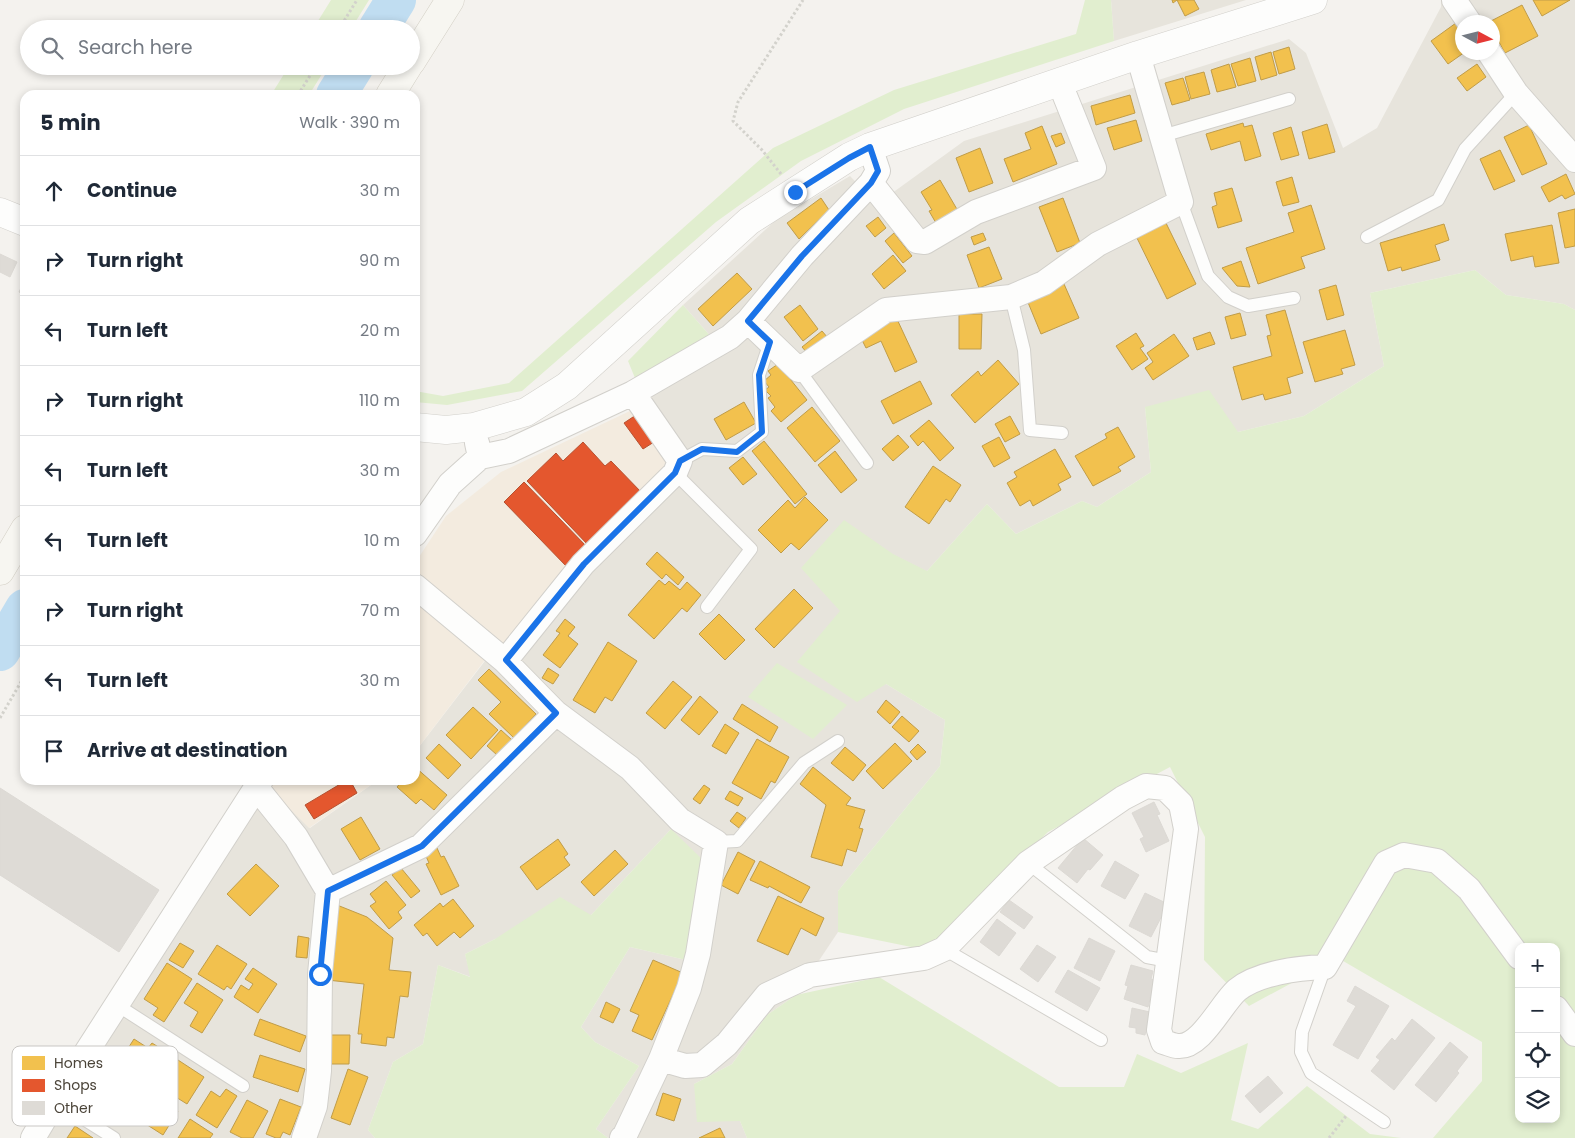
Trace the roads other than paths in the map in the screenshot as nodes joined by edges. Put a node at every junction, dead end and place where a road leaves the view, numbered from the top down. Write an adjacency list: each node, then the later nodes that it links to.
1 (450, 0): 5 (main road)
2 (1313, 0): 6 (street)
3 (1454, 0): 4 (street)
4 (1464, 15)
5 (420, 48)
6 (1138, 55): 9 (street); 13 (street)
7 (1494, 60): 11 (street)
8 (402, 75): 10 (main road)
9 (1059, 81): 14 (street); 16 (street)
10 (393, 90)
11 (1516, 92): 15 (street); 20 (lane)
12 (1289, 99): 13 (lane)
13 (1162, 136): 17 (street)
14 (870, 147): 16 (street); 28 (street)
15 (1575, 160)
16 (871, 183): 23 (street)
17 (1181, 202): 21 (street); 22 (lane)
18 (0, 212): 19 (street)
19 (20, 220)
20 (1367, 237)
21 (1011, 297): 25 (street); 29 (lane)
22 (1294, 298)
23 (748, 321): 24 (street); 26 (street)
24 (770, 342): 25 (street); 32 (lane)
25 (799, 370): 31 (lane)
26 (633, 394): 30 (street); 32 (street)
27 (420, 427): 28 (street)
28 (474, 427): 30 (street)
29 (1062, 434)
30 (480, 457): 33 (street)
31 (867, 463)
32 (678, 467): 37 (lane); 38 (street)
33 (420, 527)
34 (20, 537): 35 (main road)
35 (0, 571)
36 (420, 590): 38 (street)
37 (707, 607)
38 (506, 660): 39 (street)
39 (556, 713): 43 (street); 45 (street)
40 (838, 741): 43 (lane)
41 (257, 785): 50 (street)
42 (259, 785): 45 (street)
43 (716, 842): 55 (street)
44 (1028, 863): 46 (street); 48 (lane); 48 (street)
45 (328, 891): 62 (street)
46 (944, 948): 53 (lane); 55 (street)
47 (1515, 952): 49 (street)
48 (1168, 961): 49 (street)
49 (1324, 967): 57 (lane)
50 (117, 1004): 54 (street); 56 (lane)
51 (1560, 1013): 52 (street)
52 (1575, 1034)
53 (1101, 1040)
54 (90, 1046)
55 (661, 1059): 63 (street)
56 (243, 1086)
57 (1384, 1122)
58 (40, 1126): 60 (street)
59 (95, 1126): 61 (lane)
60 (33, 1138)
61 (114, 1138)
62 (304, 1138)
63 (622, 1138)

